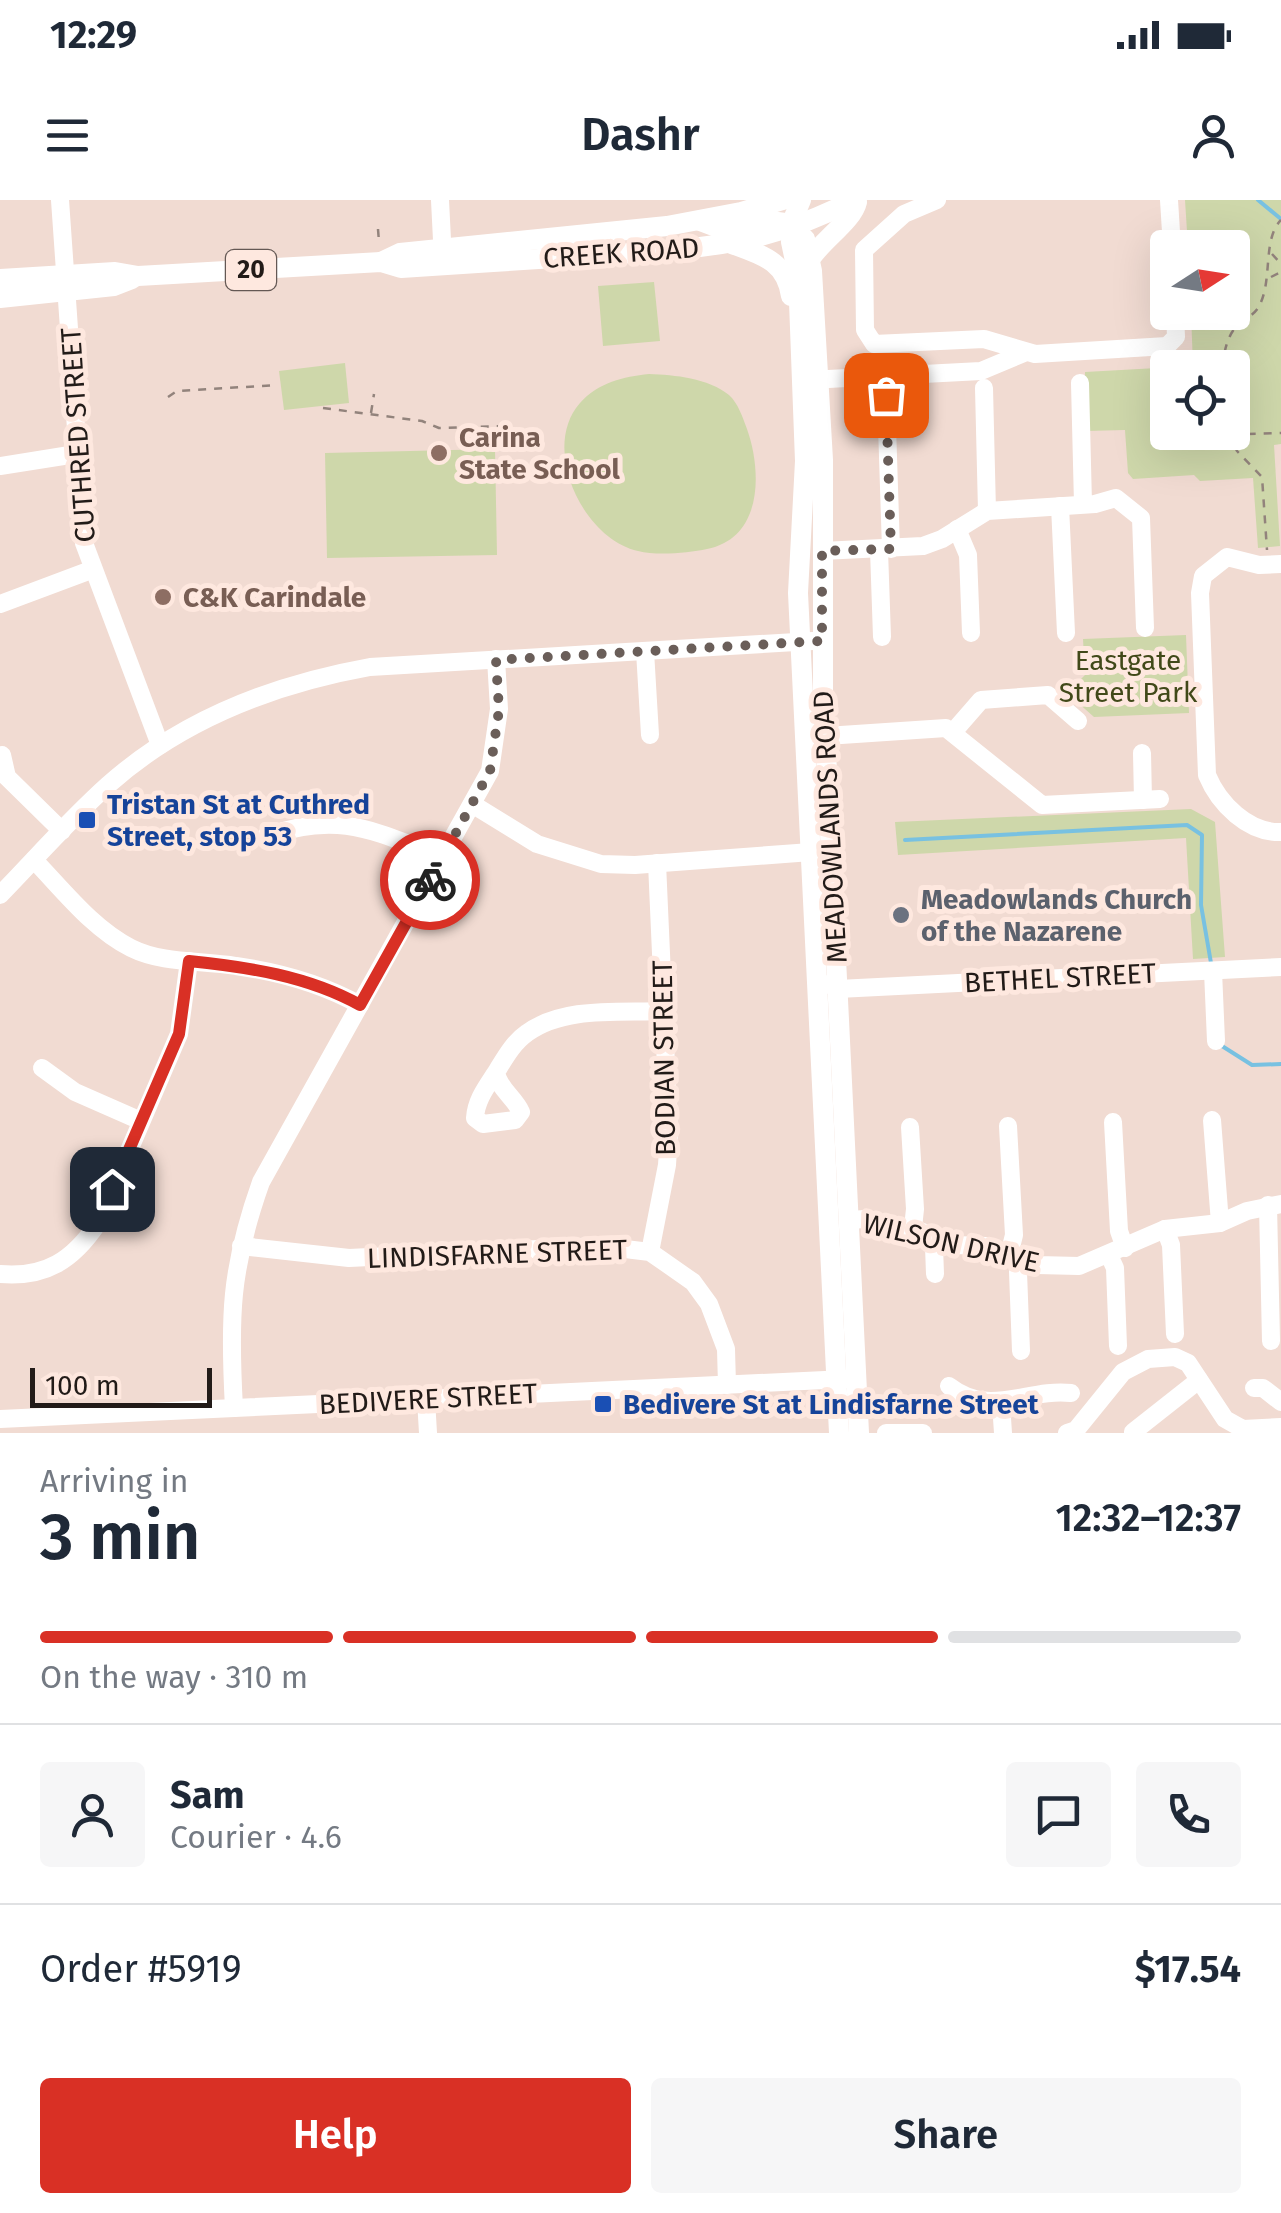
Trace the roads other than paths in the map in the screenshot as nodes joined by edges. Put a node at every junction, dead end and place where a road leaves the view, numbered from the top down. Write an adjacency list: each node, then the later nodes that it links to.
1 (60, 200): 15 (street, CUTHRED STREET)
2 (440, 200): 12 (street)
3 (783, 200): 8 (main road, CREEK ROAD / 20)
4 (801, 200): 9 (main road, MEADOWLANDS ROAD)
5 (856, 200): 9 (main road, CREEK ROAD / 20); 13 (main road)
6 (937, 200): 19 (street)
7 (1169, 200): 10 (street)
8 (700, 220): 9 (main road); 12 (main road, CREEK ROAD / 20)
9 (792, 227): 11 (main road, CREEK ROAD / 20); 13 (main road, MEADOWLANDS ROAD); 17 (main road, MEADOWLANDS ROAD)
10 (1171, 230)
11 (731, 244): 12 (main road, CREEK ROAD / 20); 17 (main road)
12 (443, 257): 15 (main road, CREEK ROAD / 20)
13 (810, 258): 20 (main road, MEADOWLANDS ROAD)
14 (0, 279): 15 (main road, CREEK ROAD / 20)
15 (67, 283): 16 (main road, CREEK ROAD / 20); 24 (street, CUTHRED STREET)
16 (0, 298)
17 (799, 305): 20 (main road, MEADOWLANDS ROAD)
18 (1176, 330): 19 (street)
19 (1024, 353): 20 (street)
20 (810, 380): 31 (main road, MEADOWLANDS ROAD); 39 (main road, MEADOWLANDS ROAD)
21 (1080, 383): 26 (street)
22 (984, 388): 28 (street)
23 (886, 395): 30 (street)
24 (76, 454): 25 (street); 33 (street, CUTHRED STREET)
25 (0, 466)
26 (1083, 504): 27 (street); 35 (street)
27 (1060, 506): 28 (street); 37 (street)
28 (988, 511): 29 (street)
29 (957, 530): 30 (street); 36 (street)
30 (885, 549): 31 (street); 38 (street)
31 (822, 551): 39 (main road, MEADOWLANDS ROAD)
32 (1281, 564): 51 (street)
33 (91, 570): 34 (street); 46 (street, CUTHRED STREET)
34 (0, 604)
35 (1146, 628)
36 (971, 633)
37 (1066, 633)
38 (882, 637)
39 (812, 641): 40 (street); 45 (main road, MEADOWLANDS ROAD); 53 (main road, MEADOWLANDS ROAD)
40 (645, 651): 41 (street); 44 (street)
41 (496, 660): 46 (street); 49 (street)
42 (1078, 721): 43 (street)
43 (954, 731): 45 (street); 47 (street)
44 (650, 735)
45 (826, 736): 62 (main road, MEADOWLANDS ROAD)
46 (160, 746): 50 (street)
47 (1142, 753)
48 (2, 755): 50 (street)
49 (472, 804): 54 (street); 56 (street)
50 (62, 831): 55 (street)
51 (1281, 832)
52 (266, 836): 54 (street)
53 (811, 852): 56 (street); 59 (main road, MEADOWLANDS ROAD)
54 (443, 857): 63 (street)
55 (34, 860): 57 (street); 58 (street)
56 (657, 863): 64 (street, BODIAN STREET)
57 (0, 895)
58 (189, 961): 63 (street); 70 (street)
59 (817, 968): 62 (street); 68 (main road, MEADOWLANDS ROAD)
60 (1281, 968): 61 (street, BETHEL STREET)
61 (1212, 971): 62 (street, BETHEL STREET); 65 (street)
62 (838, 989): 68 (street); 75 (main road, MEADOWLANDS ROAD)
63 (360, 1005): 80 (street)
64 (664, 1011): 67 (street); 81 (street, BODIAN STREET)
65 (1216, 1041)
66 (42, 1068): 70 (street)
67 (496, 1073)
68 (824, 1108): 90 (main road, MEADOWLANDS ROAD)
69 (1212, 1120): 76 (street)
70 (142, 1121): 84 (street)
71 (1113, 1122): 82 (street)
72 (1008, 1126): 83 (street)
73 (910, 1127): 77 (street)
74 (1274, 1205): 76 (street, WILSON DRIVE); 87 (street)
75 (848, 1220): 77 (street, WILSON DRIVE); 90 (main road, MEADOWLANDS ROAD)
76 (1220, 1223): 78 (street, WILSON DRIVE)
77 (913, 1228): 79 (street, WILSON DRIVE)
78 (1166, 1228): 82 (street, WILSON DRIVE); 86 (street)
79 (939, 1239): 83 (street, WILSON DRIVE); 85 (street)
80 (241, 1246): 81 (street, LINDISFARNE STREET); 99 (street)
81 (650, 1252): 92 (street, LINDISFARNE STREET)
82 (1118, 1252): 83 (street, WILSON DRIVE); 88 (street)
83 (1016, 1259): 89 (street)
84 (0, 1274)
85 (935, 1274)
86 (1175, 1334)
87 (1271, 1341)
88 (1118, 1346)
89 (1021, 1351)
90 (846, 1379): 92 (street, BEDIVERE STREET); 105 (main road, MEADOWLANDS ROAD); 106 (main road, MEADOWLANDS ROAD)
91 (1199, 1380): 102 (street); 103 (street); 110 (street)
92 (728, 1385): 96 (street, BEDIVERE STREET)
93 (949, 1386): 97 (street)
94 (1254, 1388): 98 (street)
95 (1071, 1394): 97 (street)
96 (426, 1399): 99 (street, BEDIVERE STREET); 104 (street)
97 (1001, 1402): 109 (street)
98 (1281, 1402)
99 (234, 1408): 101 (street, BEDIVERE STREET)
100 (0, 1420): 101 (street, BEDIVERE STREET)
101 (82, 1424)
102 (1281, 1426)
103 (1133, 1432)
104 (428, 1433)
105 (839, 1433)
106 (859, 1433)
107 (886, 1433): 108 (street)
108 (922, 1433)
109 (1003, 1433)
110 (1067, 1433)

